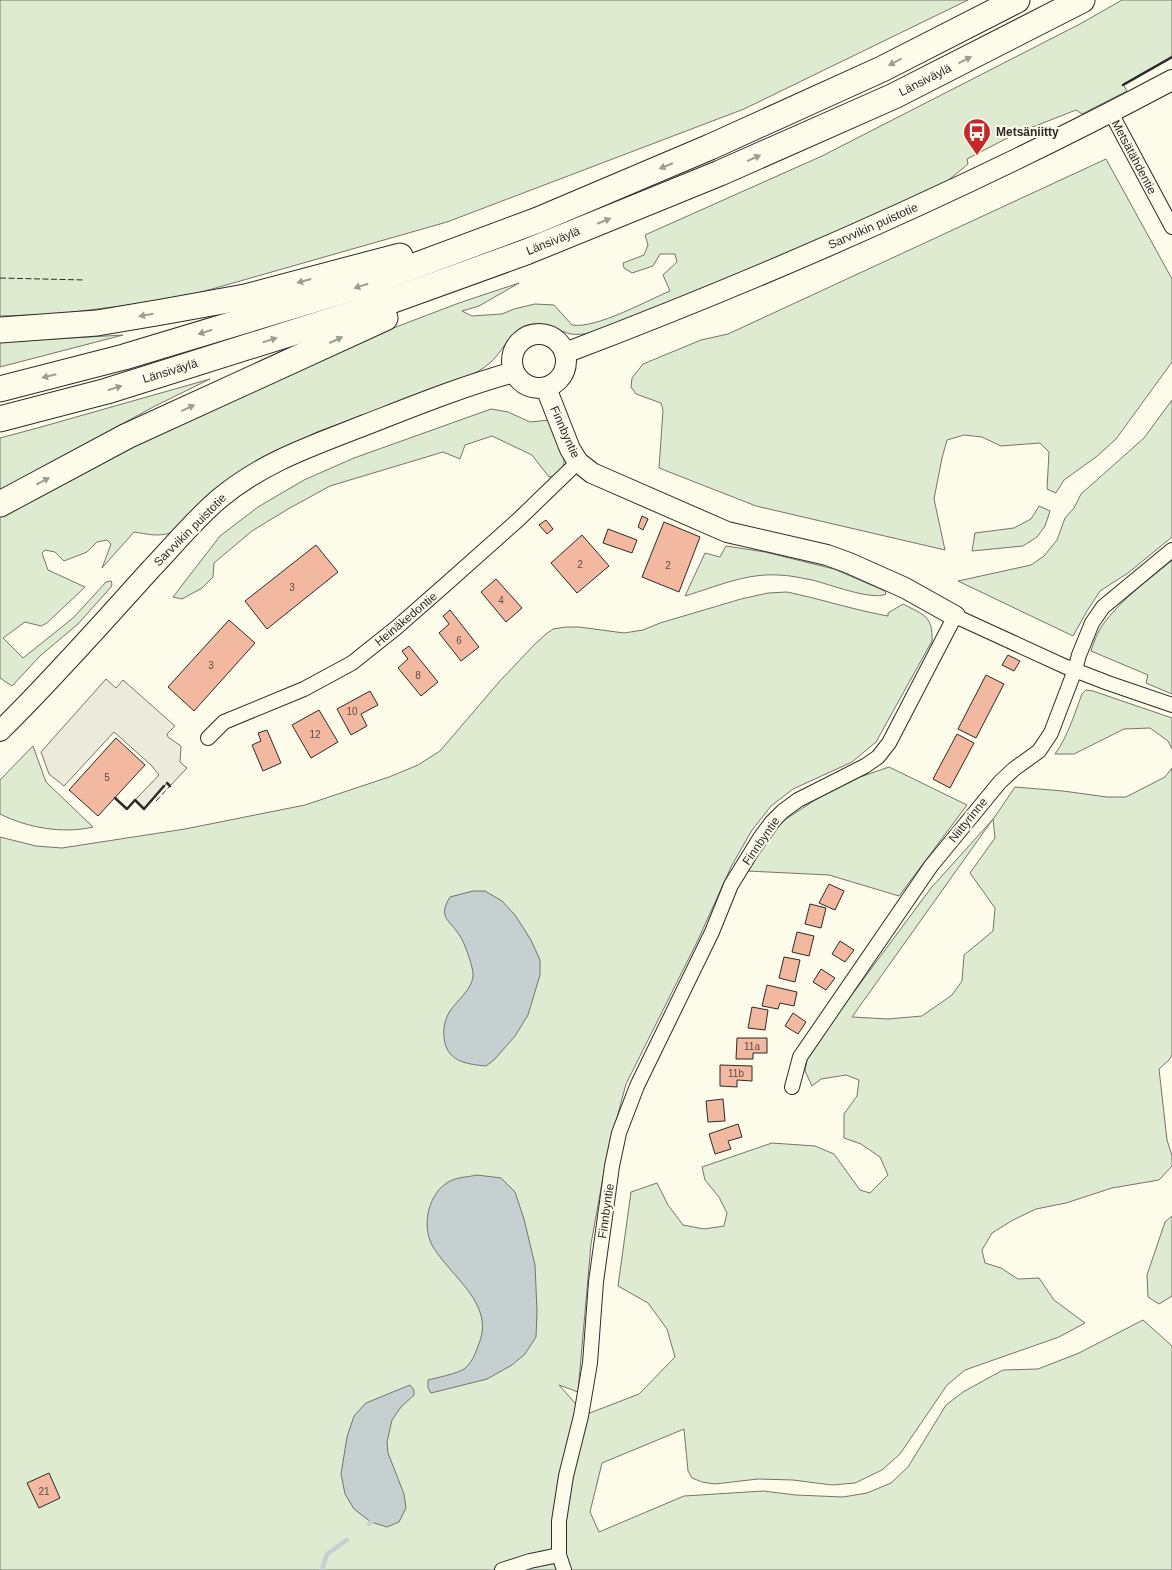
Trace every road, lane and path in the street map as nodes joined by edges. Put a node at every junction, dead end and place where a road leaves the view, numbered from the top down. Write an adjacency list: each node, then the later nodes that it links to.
1 (1017, 0): 5 (highway, Länsiväylä, one-way to 5)
2 (1082, 0): 7 (highway, Länsiväylä, one-way to 2)
3 (1172, 80): 4 (main road, Sarvvikin puistotie)
4 (1110, 113): 6 (street, Metsätähdentie); 9 (main road, Sarvvikin puistotie)
5 (538, 220): 8 (highway, one-way to 8); 11 (highway, Länsiväylä, one-way to 11)
6 (1172, 227)
7 (526, 252): 13 (highway, Länsiväylä, one-way to 7); 15 (highway, one-way to 7)
8 (0, 330)
9 (565, 353): 10 (main road); 12 (main road)
10 (514, 372): 12 (main road); 20 (main road, Sarvvikin puistotie)
11 (0, 388)
12 (546, 388): 14 (main road, Finnbyntie)
13 (0, 419)
14 (578, 462): 17 (main road, Finnbyntie); 21 (street, Heinäkedontie)
15 (0, 504)
16 (1172, 550): 18 (street, Niittyrinne)
17 (955, 616): 18 (street); 23 (street, Finnbyntie)
18 (1076, 670): 19 (street); 22 (street, Niittyrinne)
19 (1172, 705)
20 (0, 731)
21 (208, 738)
22 (792, 1087)
23 (559, 1555): 24 (street); 25 (street, Finnbyntie)
24 (502, 1570)
25 (564, 1570)

